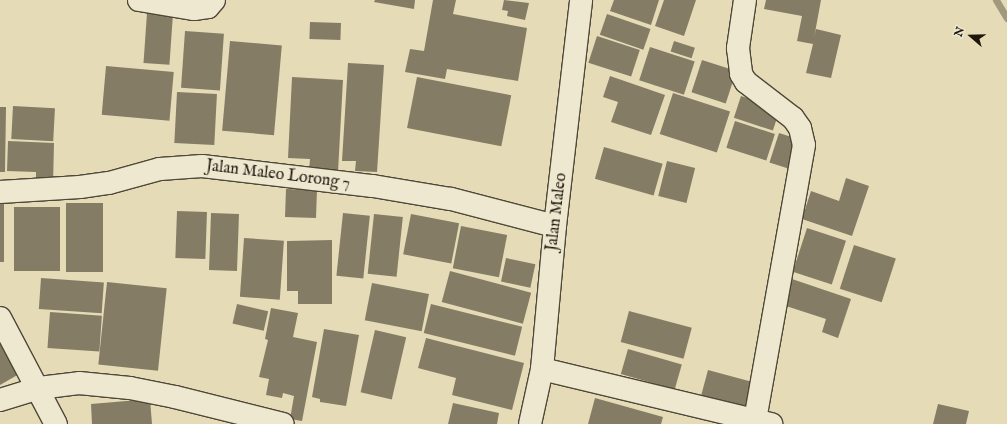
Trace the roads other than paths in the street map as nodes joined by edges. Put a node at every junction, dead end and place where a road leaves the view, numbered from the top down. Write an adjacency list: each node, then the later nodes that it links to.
1 (139, 0): 2 (street)
2 (214, 0)
3 (581, 0): 6 (street, Jalan Maleo)
4 (745, 0): 11 (street)
5 (0, 192): 6 (street, Jalan Maleo Lorong 7)
6 (555, 226): 8 (street, Jalan Maleo)
7 (0, 318): 9 (street)
8 (542, 369): 11 (street); 14 (street, Jalan Maleo)
9 (39, 388): 10 (street); 12 (street); 13 (street)
10 (0, 400)
11 (765, 423)
12 (56, 424)
13 (283, 424)
14 (530, 424)

